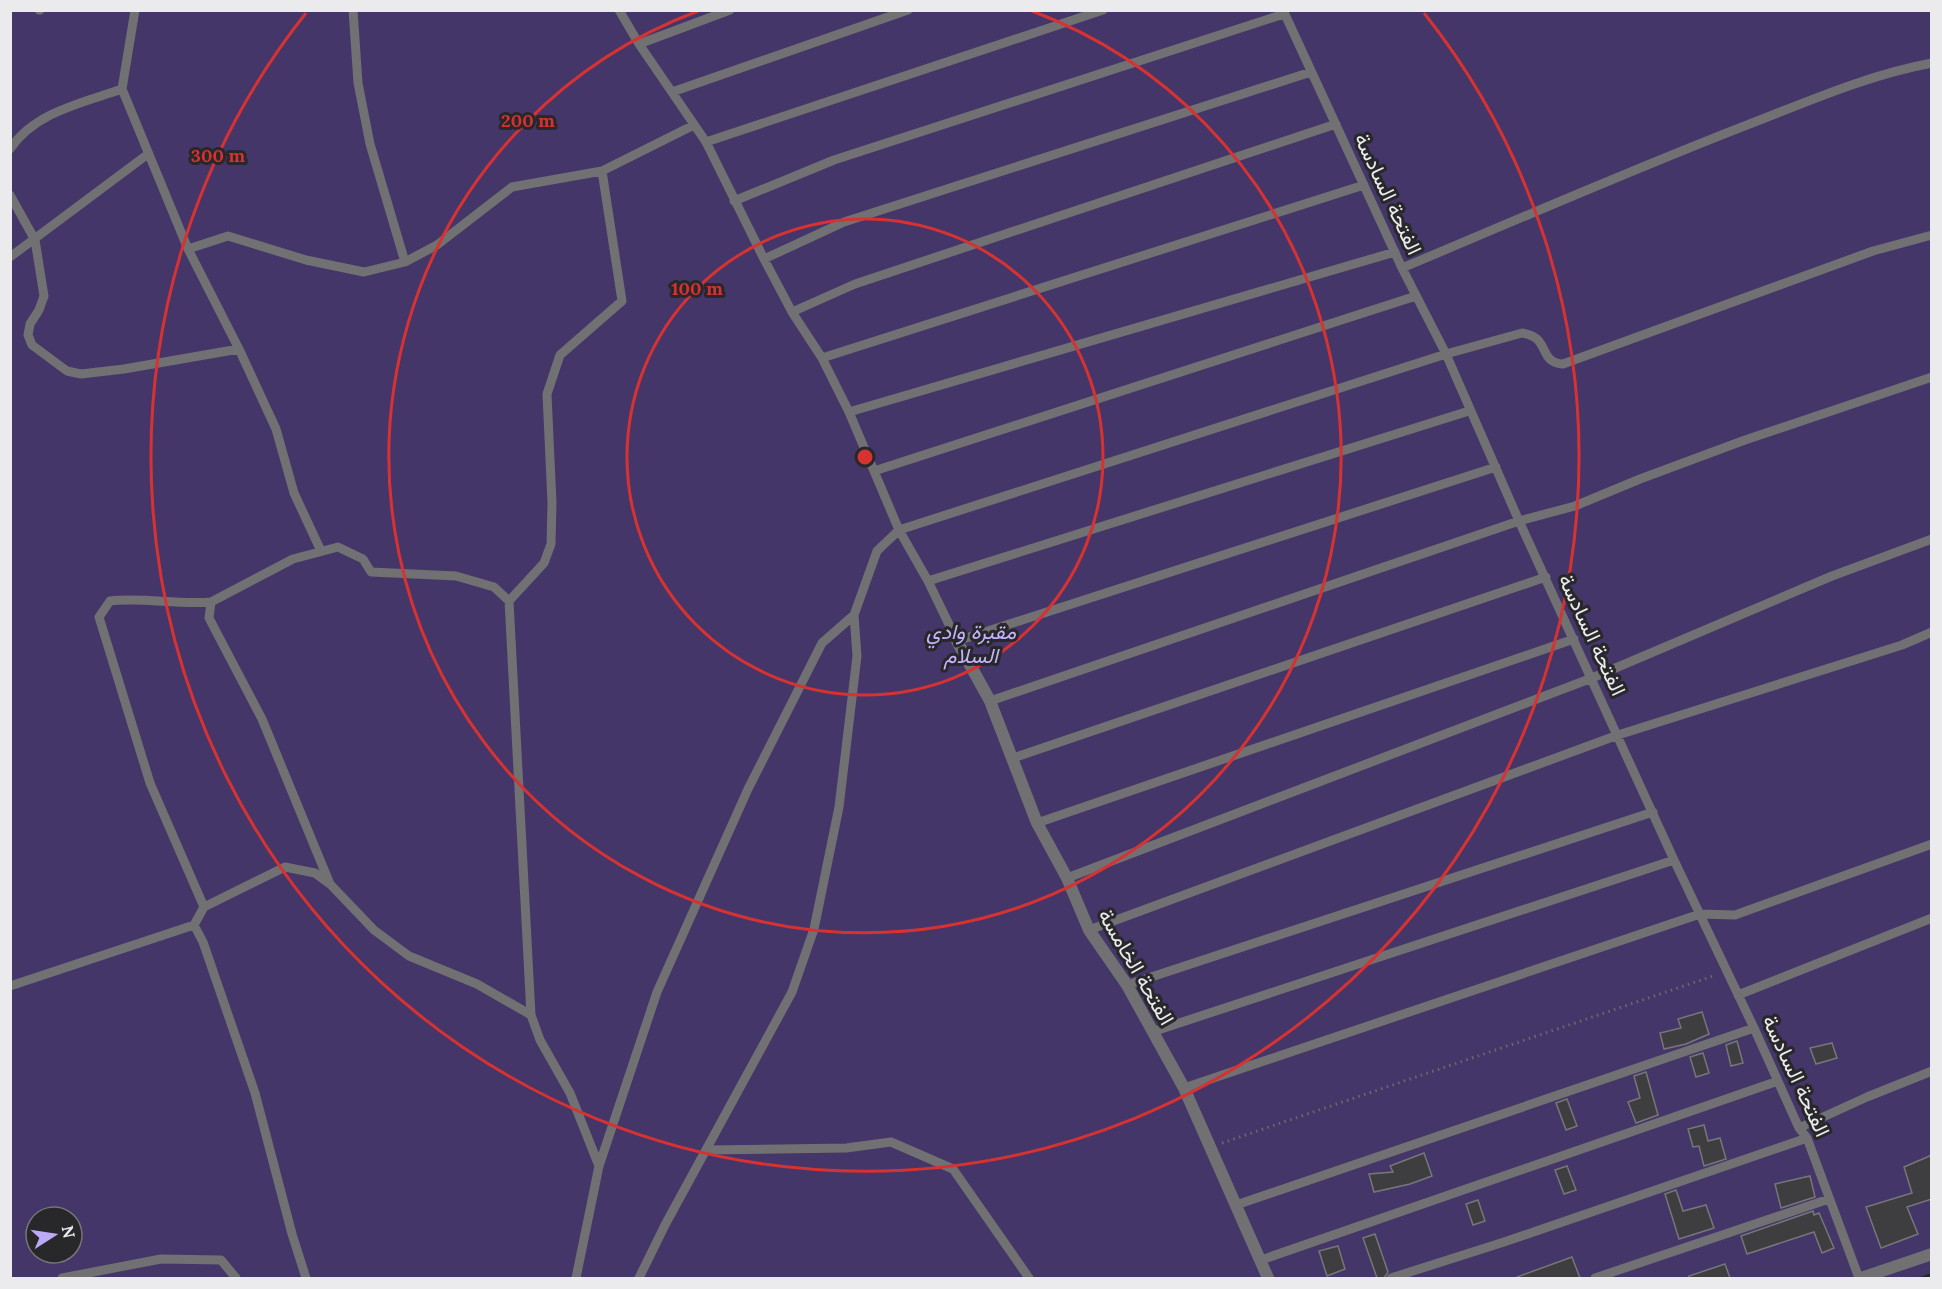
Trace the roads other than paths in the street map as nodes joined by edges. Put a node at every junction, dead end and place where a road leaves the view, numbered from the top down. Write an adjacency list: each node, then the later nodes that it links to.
1 (135, 10): 11 (lane)
2 (353, 10): 28 (lane)
3 (619, 10): 8 (lane)
4 (730, 10): 8 (lane)
5 (908, 10): 12 (lane)
6 (1103, 10): 15 (lane)
7 (1284, 12): 10 (lane, الفتحة السادسة); 21 (lane)
8 (639, 44): 12 (lane)
9 (1932, 63): 29 (lane)
10 (1311, 72): 13 (lane, الفتحة السادسة); 27 (lane)
11 (122, 89): 16 (lane); 17 (lane)
12 (672, 92): 14 (lane)
13 (1336, 124): 19 (lane, الفتحة السادسة); 31 (lane)
14 (694, 125): 15 (lane); 18 (lane)
15 (706, 142): 21 (lane)
16 (10, 149)
17 (148, 154): 23 (lane); 24 (lane)
18 (602, 171): 28 (lane); 47 (lane)
19 (1364, 185): 25 (lane, الفتحة السادسة); 34 (lane)
20 (10, 195): 23 (lane)
21 (734, 201): 27 (lane)
22 (1932, 234): 33 (lane)
23 (35, 240): 26 (lane); 32 (lane)
24 (188, 249): 28 (lane); 32 (lane)
25 (1395, 252): 29 (lane, الفتحة السادسة); 37 (lane)
26 (10, 257)
27 (764, 259): 31 (lane)
28 (405, 262)
29 (1402, 267): 30 (lane, الفتحة السادسة)
30 (1416, 296): 33 (lane, الفتحة السادسة); 39 (lane)
31 (792, 312): 34 (lane)
32 (239, 348): 43 (lane)
33 (1446, 354): 36 (lane, الفتحة السادسة); 41 (lane)
34 (822, 358): 37 (lane)
35 (1932, 377): 40 (lane)
36 (1469, 411): 38 (lane, الفتحة السادسة); 45 (lane)
37 (849, 412): 39 (lane)
38 (1496, 467): 40 (lane, الفتحة السادسة); 51 (lane)
39 (874, 471): 41 (lane)
40 (1520, 521): 44 (lane, الفتحة السادسة); 53 (lane)
41 (899, 530): 45 (lane); 48 (lane)
42 (1932, 539): 52 (lane)
43 (321, 551): 46 (lane); 47 (lane)
44 (1546, 577): 50 (lane, الفتحة السادسة); 55 (lane)
45 (928, 581): 51 (lane)
46 (211, 602): 61 (lane); 62 (lane)
47 (509, 602): 70 (lane)
48 (854, 615): 78 (lane); 79 (lane)
49 (1932, 632): 54 (lane)
50 (1574, 639): 52 (lane, الفتحة السادسة); 57 (lane)
51 (957, 641): 53 (street, الفتحة الخامسة)
52 (1592, 678): 54 (lane, الفتحة السادسة); 60 (lane)
53 (990, 701): 55 (street, الفتحة الخامسة)
54 (1618, 735): 56 (lane, الفتحة السادسة); 66 (lane)
55 (1013, 758): 57 (street, الفتحة الخامسة)
56 (1653, 812): 59 (lane, الفتحة السادسة); 67 (lane)
57 (1037, 824): 60 (street, الفتحة الخامسة)
58 (1932, 844): 63 (lane)
59 (1674, 860): 63 (lane, الفتحة السادسة); 72 (lane)
60 (1067, 878): 66 (street, الفتحة الخامسة)
61 (330, 884): 62 (lane); 70 (lane)
62 (204, 907): 65 (lane)
63 (1700, 914): 69 (lane, الفتحة السادسة); 75 (lane)
64 (1932, 918): 69 (lane)
65 (194, 925): 68 (lane); 86 (lane)
66 (1089, 930): 67 (street, الفتحة الخامسة)
67 (1127, 985): 72 (street, الفتحة الخامسة)
68 (10, 986)
69 (1738, 995): 71 (lane, الفتحة السادسة)
70 (531, 1014): 79 (lane)
71 (1754, 1028): 74 (lane, الفتحة السادسة); 81 (lane)
72 (1152, 1032): 75 (street, الفتحة الخامسة)
73 (1932, 1071): 76 (lane)
74 (1778, 1081): 76 (lane, الفتحة السادسة); 83 (lane)
75 (1184, 1088): 81 (street, الفتحة الخامسة)
76 (1799, 1128): 77 (lane, الفتحة السادسة)
77 (1807, 1138): 80 (lane, الفتحة السادسة); 91 (lane)
78 (706, 1150): 88 (lane); 89 (lane)
79 (599, 1166): 87 (lane)
80 (1829, 1199): 92 (lane); 93 (lane, الفتحة السادسة)
81 (1236, 1205): 83 (street, الفتحة الخامسة)
82 (1932, 1254): 93 (street)
83 (1261, 1260): 90 (street, الفتحة الخامسة)
84 (62, 1278): 85 (lane)
85 (236, 1278)
86 (306, 1278)
87 (576, 1278)
88 (639, 1278)
89 (1029, 1278)
90 (1268, 1278)
91 (1391, 1278)
92 (1595, 1278)
93 (1860, 1278)

